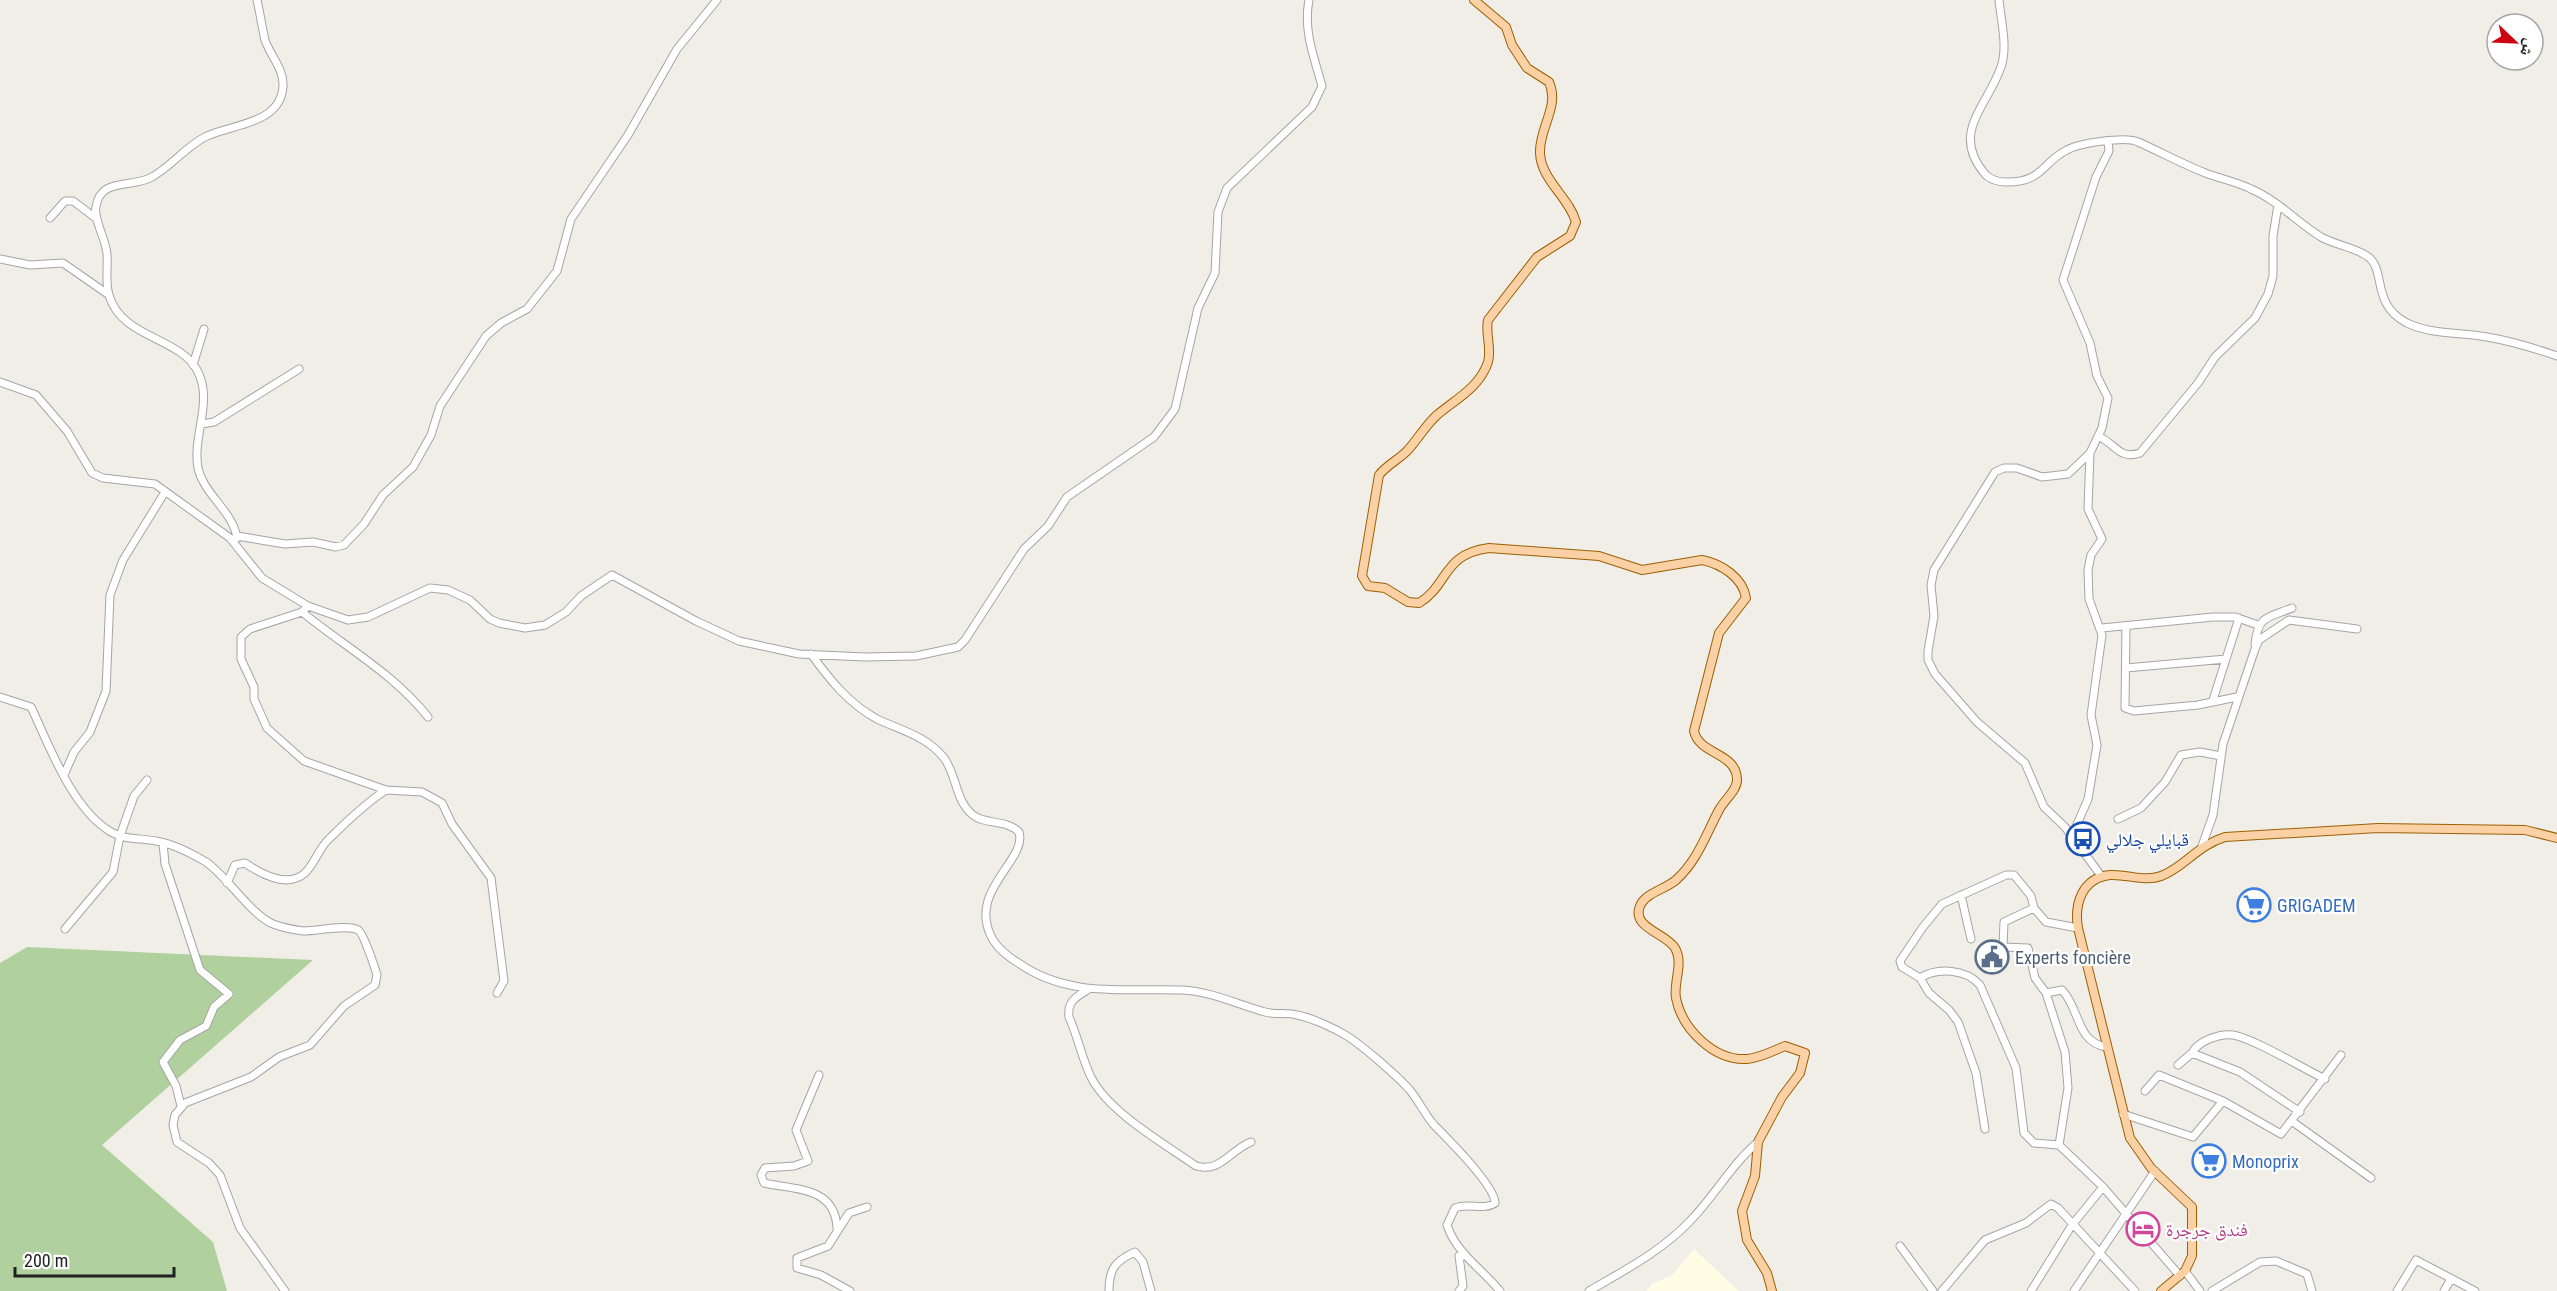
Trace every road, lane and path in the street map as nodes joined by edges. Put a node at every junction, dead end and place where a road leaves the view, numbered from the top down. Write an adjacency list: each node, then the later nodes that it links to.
1 (257, 0): 9 (street)
2 (717, 0): 21 (street)
3 (1309, 0): 32 (street)
4 (1474, 0): 74 (main road)
5 (1999, 0): 6 (street)
6 (2108, 141): 7 (street); 18 (street)
7 (2278, 205): 13 (street); 18 (street)
8 (50, 218): 9 (street)
9 (97, 219): 11 (street)
10 (0, 259): 11 (street)
11 (109, 295): 14 (street)
12 (204, 329): 14 (street)
13 (2557, 356)
14 (193, 365): 17 (street)
15 (299, 369): 17 (street)
16 (0, 382): 20 (street)
17 (201, 424): 21 (street)
18 (2098, 436): 19 (street)
19 (2090, 453): 29 (street); 45 (street)
20 (165, 492): 22 (street); 40 (street)
21 (237, 536): 22 (street)
22 (237, 547): 23 (street)
23 (308, 606): 25 (street); 32 (street)
24 (2292, 608): 27 (street)
25 (302, 612): 38 (street); 42 (street)
26 (2239, 618): 27 (street); 28 (street); 33 (street)
27 (2258, 625): 31 (street)
28 (2126, 626): 29 (street); 34 (street)
29 (2102, 628): 45 (street)
30 (2357, 629): 31 (street)
31 (2255, 649): 36 (street)
32 (811, 654): 57 (street)
33 (2226, 659): 34 (street); 37 (street)
34 (2126, 668): 37 (street)
35 (0, 696): 40 (street)
36 (2237, 697): 37 (street); 39 (street)
37 (2213, 700)
38 (428, 717)
39 (2221, 756): 43 (street); 48 (street)
40 (64, 776): 44 (street)
41 (147, 780): 44 (street)
42 (386, 790): 50 (street); 58 (street)
43 (2118, 819)
44 (120, 836): 47 (street); 53 (street)
45 (2072, 836): 49 (street)
46 (2557, 838): 48 (main road)
47 (163, 843): 50 (street); 68 (street)
48 (2202, 846): 49 (main road)
49 (2102, 877): 54 (main road)
50 (227, 883): 68 (street)
51 (1961, 895): 52 (street); 55 (street); 56 (street)
52 (2034, 908): 54 (street); 59 (street)
53 (65, 928)
54 (2078, 928): 60 (main road)
55 (1971, 939)
56 (1920, 978): 72 (street); 75 (street)
57 (1089, 989): 73 (street); 85 (street)
58 (497, 993)
59 (2046, 993): 60 (street); 75 (street)
60 (2107, 1047): 70 (main road)
61 (2192, 1053): 63 (street); 65 (street); 69 (street)
62 (2340, 1055): 65 (street)
63 (2178, 1065)
64 (819, 1075): 82 (street)
65 (2325, 1079): 69 (street)
66 (2145, 1091): 67 (street)
67 (2223, 1101): 70 (street); 71 (street)
68 (181, 1106): 90 (street)
69 (2300, 1112): 71 (street)
70 (2123, 1114): 76 (main road)
71 (2293, 1122): 77 (street)
72 (1984, 1129)
73 (1251, 1142)
74 (1758, 1142): 95 (street); 96 (main road)
75 (2059, 1145): 78 (street)
76 (2155, 1172): 80 (street); 86 (main road)
77 (2371, 1179)
78 (2103, 1187): 80 (street); 81 (street)
79 (867, 1207): 82 (street)
80 (2127, 1211): 84 (street); 86 (street)
81 (2072, 1225): 84 (street); 98 (street); 99 (street)
82 (837, 1228): 91 (street)
83 (1900, 1246): 97 (street)
84 (2099, 1252): 100 (street); 101 (street)
85 (1466, 1256): 88 (street); 94 (street)
86 (2183, 1273): 89 (street); 102 (main road)
87 (2451, 1278): 105 (street); 106 (street); 107 (street)
88 (1462, 1290)
89 (2197, 1290)
90 (285, 1291)
91 (850, 1291)
92 (1109, 1291): 93 (street)
93 (1151, 1291)
94 (1500, 1291)
95 (1588, 1291)
96 (1772, 1291)
97 (1933, 1291)
98 (1942, 1291)
99 (2031, 1291)
100 (2074, 1291)
101 (2135, 1291)
102 (2161, 1291)
103 (2212, 1291): 104 (street)
104 (2312, 1291)
105 (2397, 1291)
106 (2444, 1291)
107 (2475, 1291)

